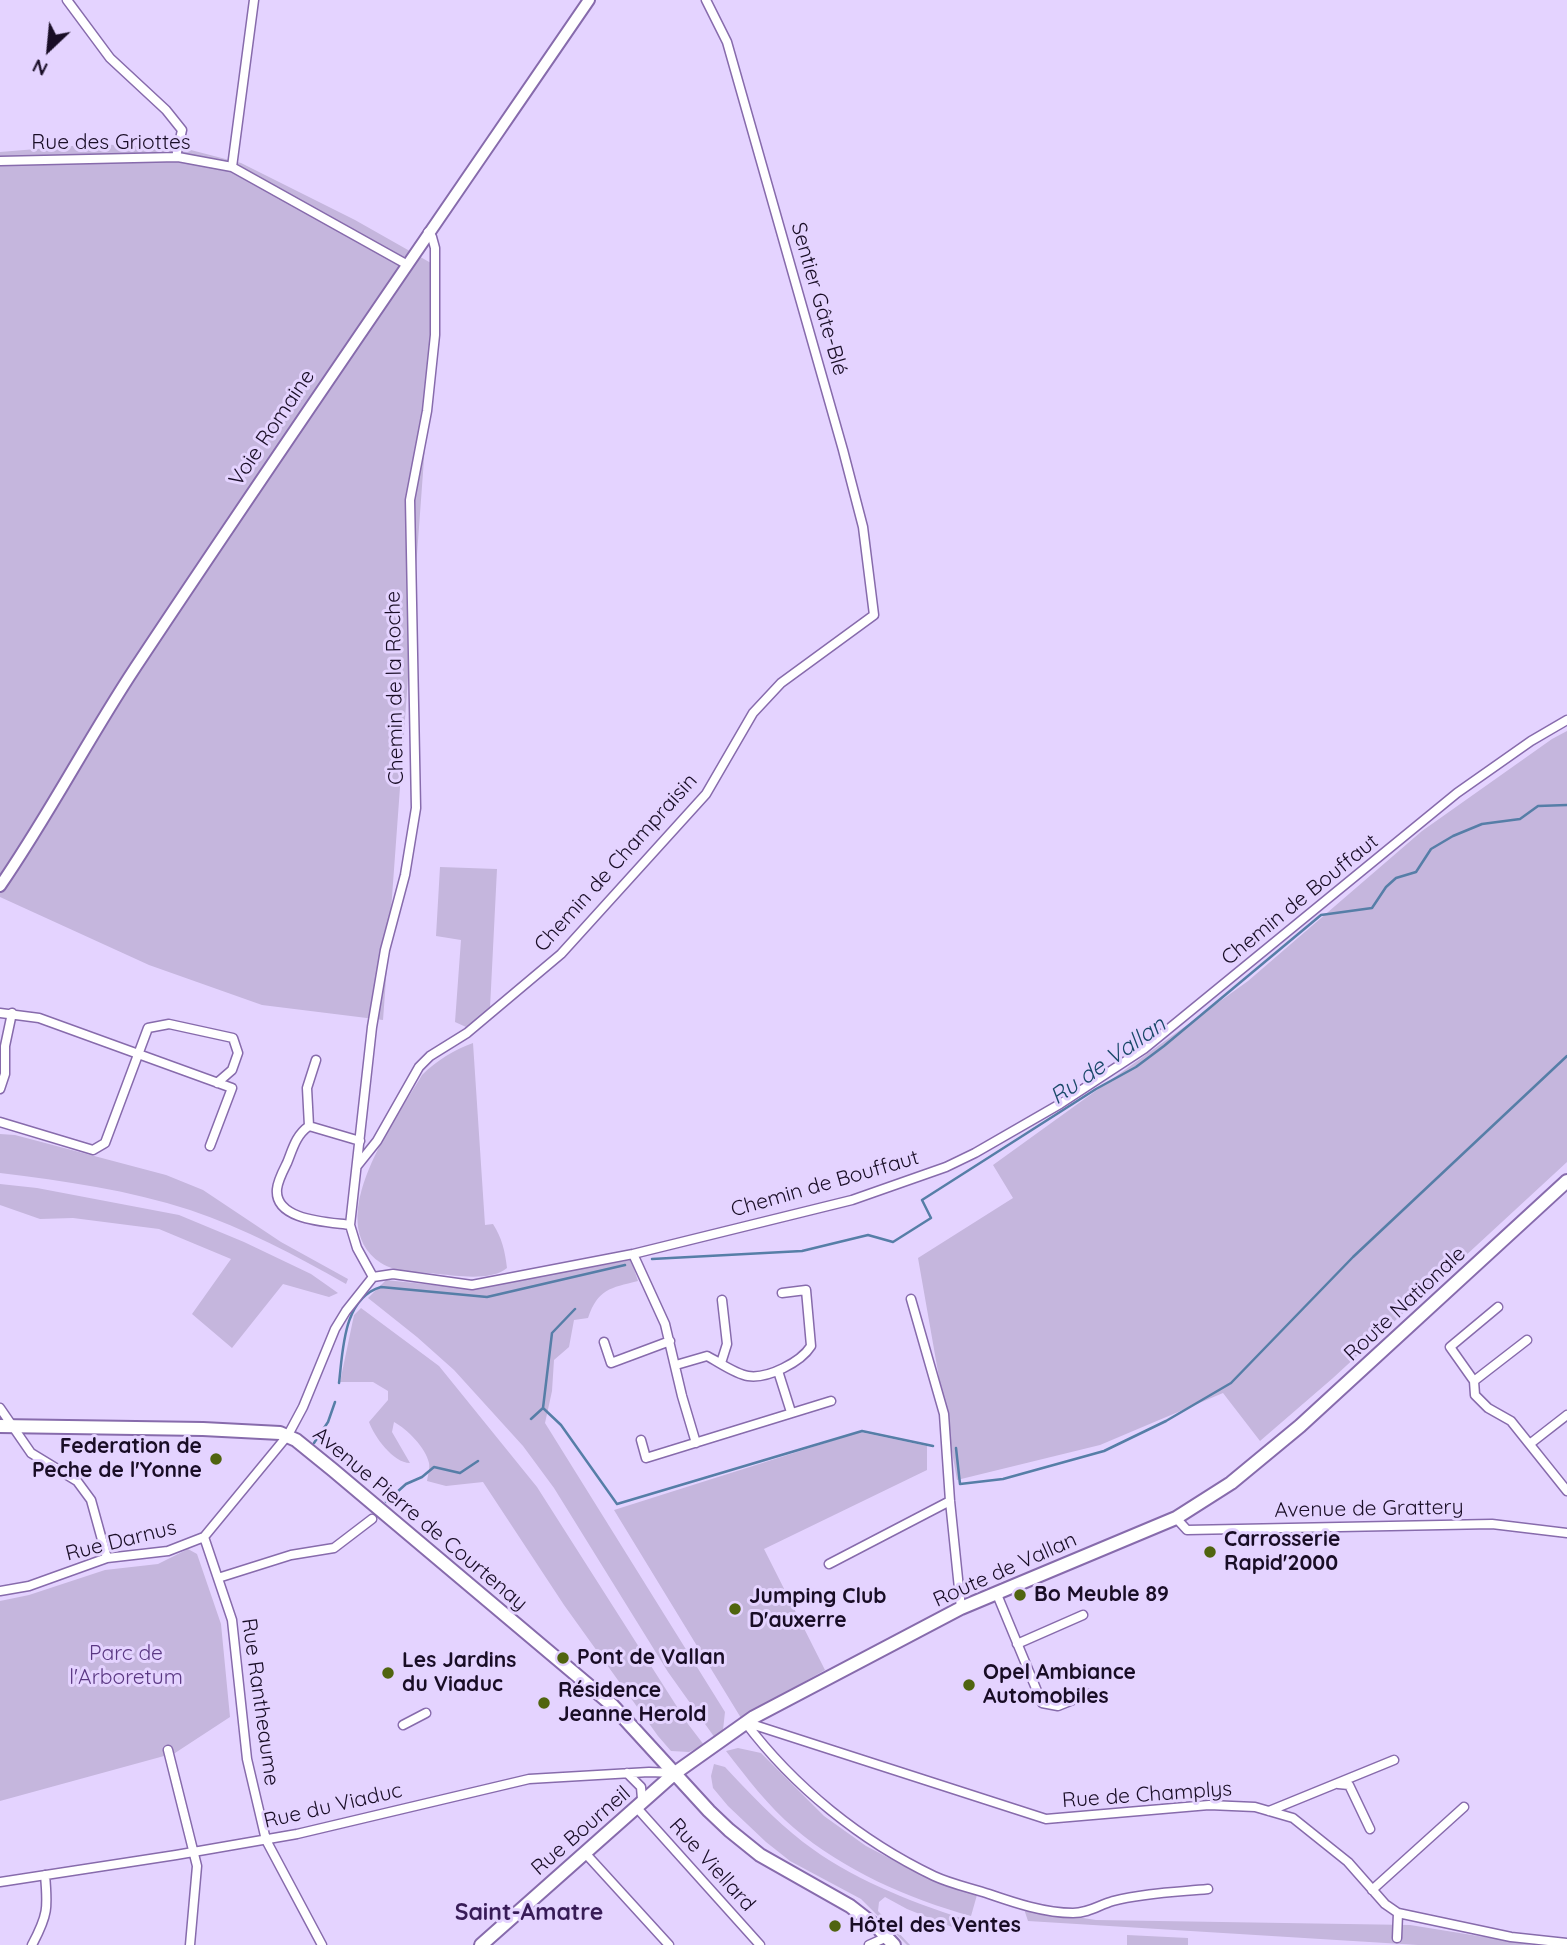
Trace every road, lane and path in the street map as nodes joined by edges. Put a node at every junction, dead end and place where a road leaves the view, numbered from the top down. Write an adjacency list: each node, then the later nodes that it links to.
1 (67, 0): 5 (street)
2 (254, 0): 7 (street)
3 (589, 0): 8 (main road, Voie Romaine)
4 (706, 0): 10 (street, Sentier Gâte-Blé)
5 (176, 157): 6 (street, Rue des Griottes); 7 (street, Rue des Griottes)
6 (0, 160)
7 (232, 167): 9 (street, Rue des Griottes)
8 (428, 233): 9 (main road, Voie Romaine); 21 (street, Chemin de la Roche)
9 (406, 264): 12 (main road, Voie Romaine)
10 (874, 615): 23 (street, Chemin de Champraisin)
11 (1567, 720): 26 (street, Chemin de Bouffaut)
12 (0, 886)
13 (0, 1013): 14 (street)
14 (12, 1013): 15 (street); 18 (street)
15 (138, 1054): 17 (street); 17 (street); 19 (street)
16 (316, 1060): 20 (street)
17 (217, 1083): 22 (street)
18 (0, 1089)
19 (0, 1122)
20 (309, 1126): 21 (street); 25 (street)
21 (360, 1142): 23 (street, Chemin de la Roche)
22 (210, 1146)
23 (357, 1166): 25 (street, Chemin de la Roche)
24 (1567, 1181): 48 (main road, Route Nationale)
25 (350, 1225): 27 (street, Chemin de la Roche)
26 (637, 1261): 27 (street, Chemin de Bouffaut); 33 (street)
27 (373, 1277): 44 (street, Rue Darnus)
28 (782, 1293): 37 (street)
29 (911, 1299): 50 (street)
30 (722, 1300): 35 (street)
31 (1497, 1307): 38 (street)
32 (1527, 1340): 38 (street)
33 (670, 1341): 34 (street); 36 (street)
34 (604, 1342)
35 (721, 1363): 36 (street); 37 (street)
36 (676, 1365): 46 (street)
37 (778, 1371): 41 (street)
38 (1474, 1381): 47 (street)
39 (831, 1401): 41 (street)
40 (0, 1408): 43 (street)
41 (792, 1412): 46 (street)
42 (1567, 1415): 47 (street)
43 (5, 1426): 44 (main road, Avenue Pierre de Courtenay); 55 (street)
44 (288, 1435): 54 (street, Rue Darnus); 68 (main road, Avenue Pierre de Courtenay)
45 (641, 1440): 46 (street)
46 (696, 1443)
47 (1531, 1443): 49 (street)
48 (1268, 1454): 51 (main road, Route de Vallan)
49 (1567, 1491)
50 (950, 1501): 56 (street); 60 (street)
51 (1176, 1518): 53 (street, Avenue de Grattery); 59 (main road, Route de Vallan)
52 (372, 1519): 57 (street)
53 (1567, 1533)
54 (204, 1537): 55 (street, Rue Darnus); 57 (street, Rue Rantheaume)
55 (107, 1558): 58 (street, Rue Darnus)
56 (829, 1564)
57 (218, 1578): 78 (street, Rue Rantheaume)
58 (0, 1591)
59 (996, 1592): 60 (main road, Route de Vallan); 62 (street)
60 (961, 1608): 65 (main road, Route de Vallan)
61 (1083, 1615): 62 (street)
62 (1017, 1644): 63 (street)
63 (1088, 1694)
64 (426, 1713): 66 (street)
65 (749, 1719): 69 (main road, Route de Vallan); 76 (street, Rue de Champlys); 83 (street)
66 (403, 1725)
67 (168, 1749): 79 (street)
68 (659, 1755): 69 (main road); 72 (main road, Avenue Pierre de Courtenay)
69 (695, 1759): 72 (main road, Rue Bourneil)
70 (1394, 1760): 73 (street)
71 (627, 1773): 72 (street, Rue du Viaduc); 74 (street); 78 (street, Rue du Viaduc)
72 (675, 1773): 74 (main road, Rue Bourneil); 87 (main road, Avenue Pierre de Courtenay)
73 (1336, 1784): 76 (street); 77 (street)
74 (641, 1804): 80 (main road, Rue Bourneil); 94 (street, Rue Viellard)
75 (1464, 1807): 84 (street)
76 (1269, 1811): 84 (street, Rue de Champlys)
77 (1370, 1829)
78 (266, 1840): 79 (street, Rue du Viaduc); 91 (street, Rue Rantheaume)
79 (193, 1852): 81 (street, Rue du Viaduc); 90 (street)
80 (586, 1854): 92 (main road, Rue Bourneil); 93 (street)
81 (45, 1875): 82 (street, Rue du Viaduc); 89 (street)
82 (0, 1882)
83 (1208, 1889)
84 (1372, 1890): 85 (street, Rue de Champlys)
85 (1398, 1913): 86 (street); 88 (street, Rue de Champlys)
86 (1397, 1938)
87 (890, 1941): 95 (street)
88 (1567, 1943)
89 (32, 1945)
90 (190, 1945)
91 (322, 1945)
92 (481, 1945)
93 (669, 1945)
94 (760, 1945)
95 (869, 1945)

